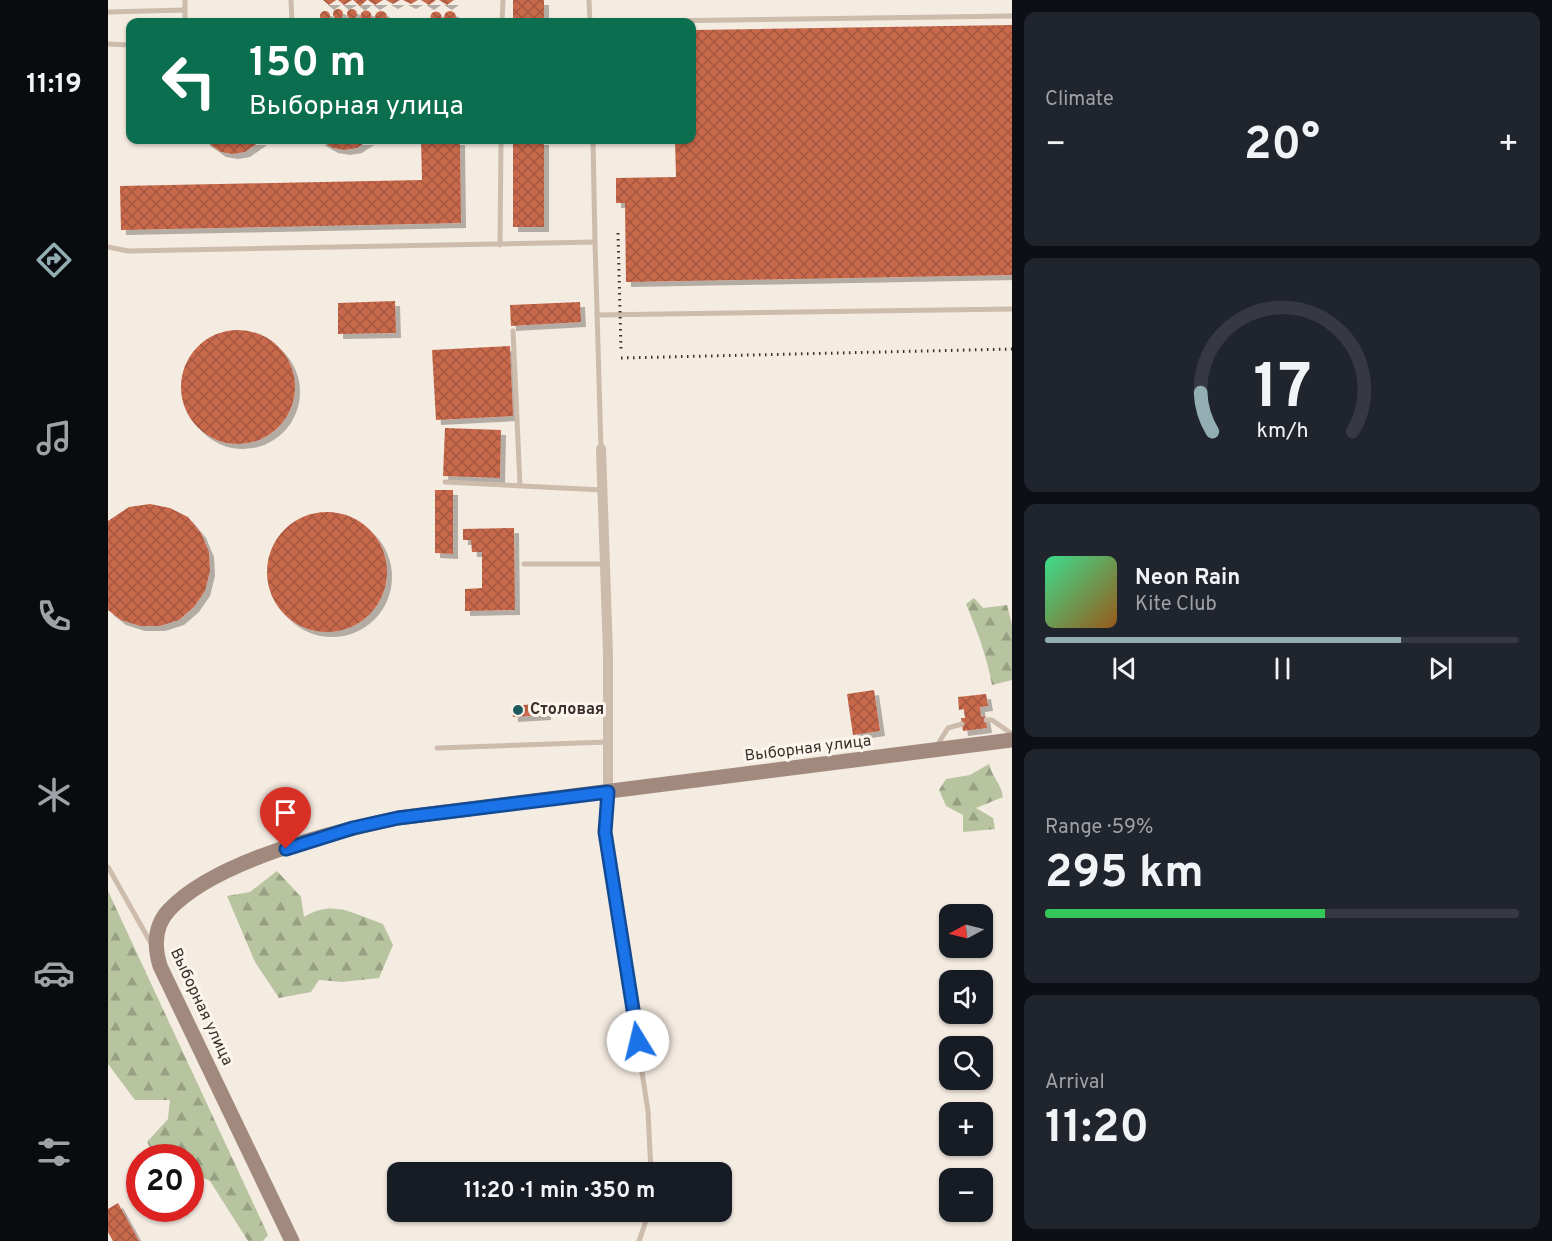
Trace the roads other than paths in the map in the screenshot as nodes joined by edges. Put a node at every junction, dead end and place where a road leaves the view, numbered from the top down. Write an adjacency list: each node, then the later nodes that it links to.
1 (185, 0): 5 (lane)
2 (291, 0): 9 (lane)
3 (503, 0): 10 (lane)
4 (589, 0): 11 (lane)
5 (185, 10): 6 (lane); 8 (lane)
6 (108, 12)
7 (1012, 16): 12 (lane)
8 (185, 18)
9 (292, 18)
10 (502, 18)
11 (590, 18)
12 (696, 20)
13 (108, 44): 14 (lane)
14 (126, 45)
15 (501, 144): 18 (lane)
16 (592, 144): 17 (lane)
17 (595, 242): 18 (lane); 21 (lane)
18 (500, 245): 19 (lane)
19 (108, 247)
20 (1012, 309): 21 (lane)
21 (597, 315): 23 (lane)
22 (513, 332): 25 (lane)
23 (601, 449): 26 (street)
24 (445, 482): 25 (lane)
25 (520, 485): 26 (lane)
26 (602, 490): 28 (street)
27 (524, 564): 28 (lane)
28 (605, 564): 33 (street)
29 (986, 720): 31 (lane)
30 (962, 724): 35 (lane)
31 (1012, 734)
32 (1012, 740): 35 (main road, Выборная улица)
33 (608, 742): 34 (lane); 36 (street)
34 (438, 748)
35 (933, 752): 36 (main road, Выборная улица)
36 (608, 792): 38 (main road, Выборная улица); 39 (lane)
37 (108, 867): 38 (lane)
38 (154, 949): 41 (main road, Выборная улица)
39 (650, 1162)
40 (646, 1222): 42 (lane)
41 (292, 1241)
42 (639, 1241)

